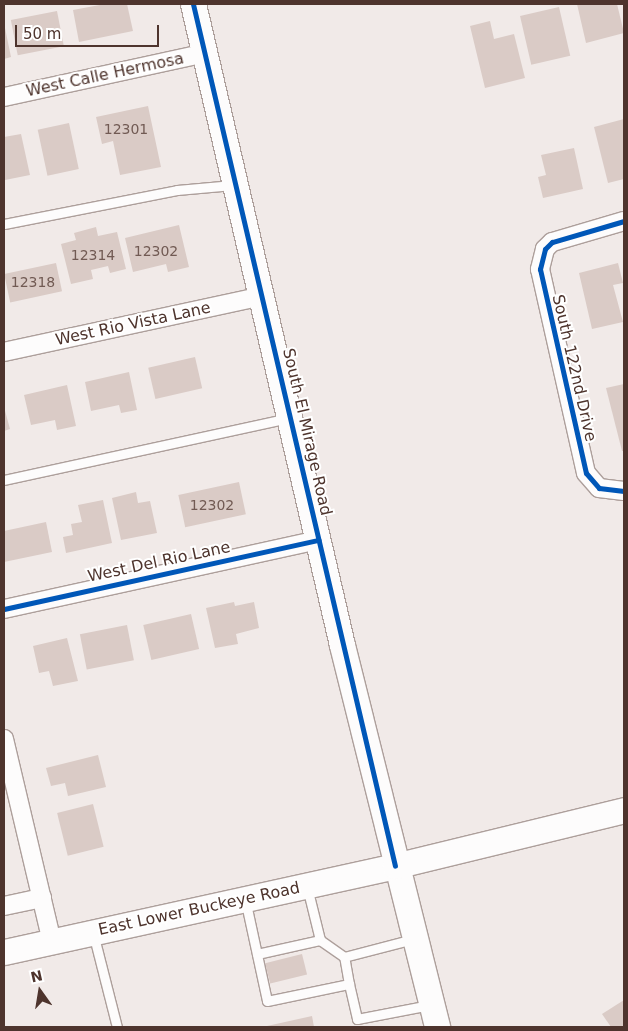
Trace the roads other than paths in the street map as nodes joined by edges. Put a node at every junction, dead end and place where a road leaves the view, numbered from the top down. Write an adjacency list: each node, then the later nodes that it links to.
1 (193, 4): 2 (main road, South El Mirage Road)
2 (206, 53): 3 (street, West Calle Hermosa); 4 (main road, South El Mirage Road)
3 (4, 97)
4 (236, 185): 6 (lane); 7 (main road, South El Mirage Road)
5 (624, 221): 11 (street, South 122nd Drive)
6 (4, 224)
7 (262, 296): 8 (street, West Rio Vista Lane); 9 (main road, South El Mirage Road)
8 (4, 352)
9 (291, 418): 10 (lane); 12 (main road, South El Mirage Road)
10 (4, 480)
11 (624, 491)
12 (319, 540): 13 (street, West Del Rio Lane); 16 (main road, South El Mirage Road)
13 (4, 609)
14 (4, 739): 18 (street)
15 (624, 810): 16 (main road, East Lower Buckeye Road)
16 (395, 866): 17 (main road, East Lower Buckeye Road); 22 (main road, South El Mirage Road)
17 (307, 886): 19 (main road, East Lower Buckeye Road); 23 (lane)
18 (42, 898): 20 (street); 24 (street)
19 (245, 899): 21 (main road, East Lower Buckeye Road); 26 (lane)
20 (4, 906)
21 (93, 933): 24 (main road, East Lower Buckeye Road); 30 (lane)
22 (413, 939): 27 (lane); 29 (main road, South El Mirage Road)
23 (320, 940): 26 (lane); 27 (lane)
24 (52, 942): 25 (main road, East Lower Buckeye Road)
25 (4, 952)
26 (257, 954): 28 (lane)
27 (344, 957): 28 (lane)
28 (349, 984): 29 (lane)
29 (434, 1016)
30 (117, 1027)

